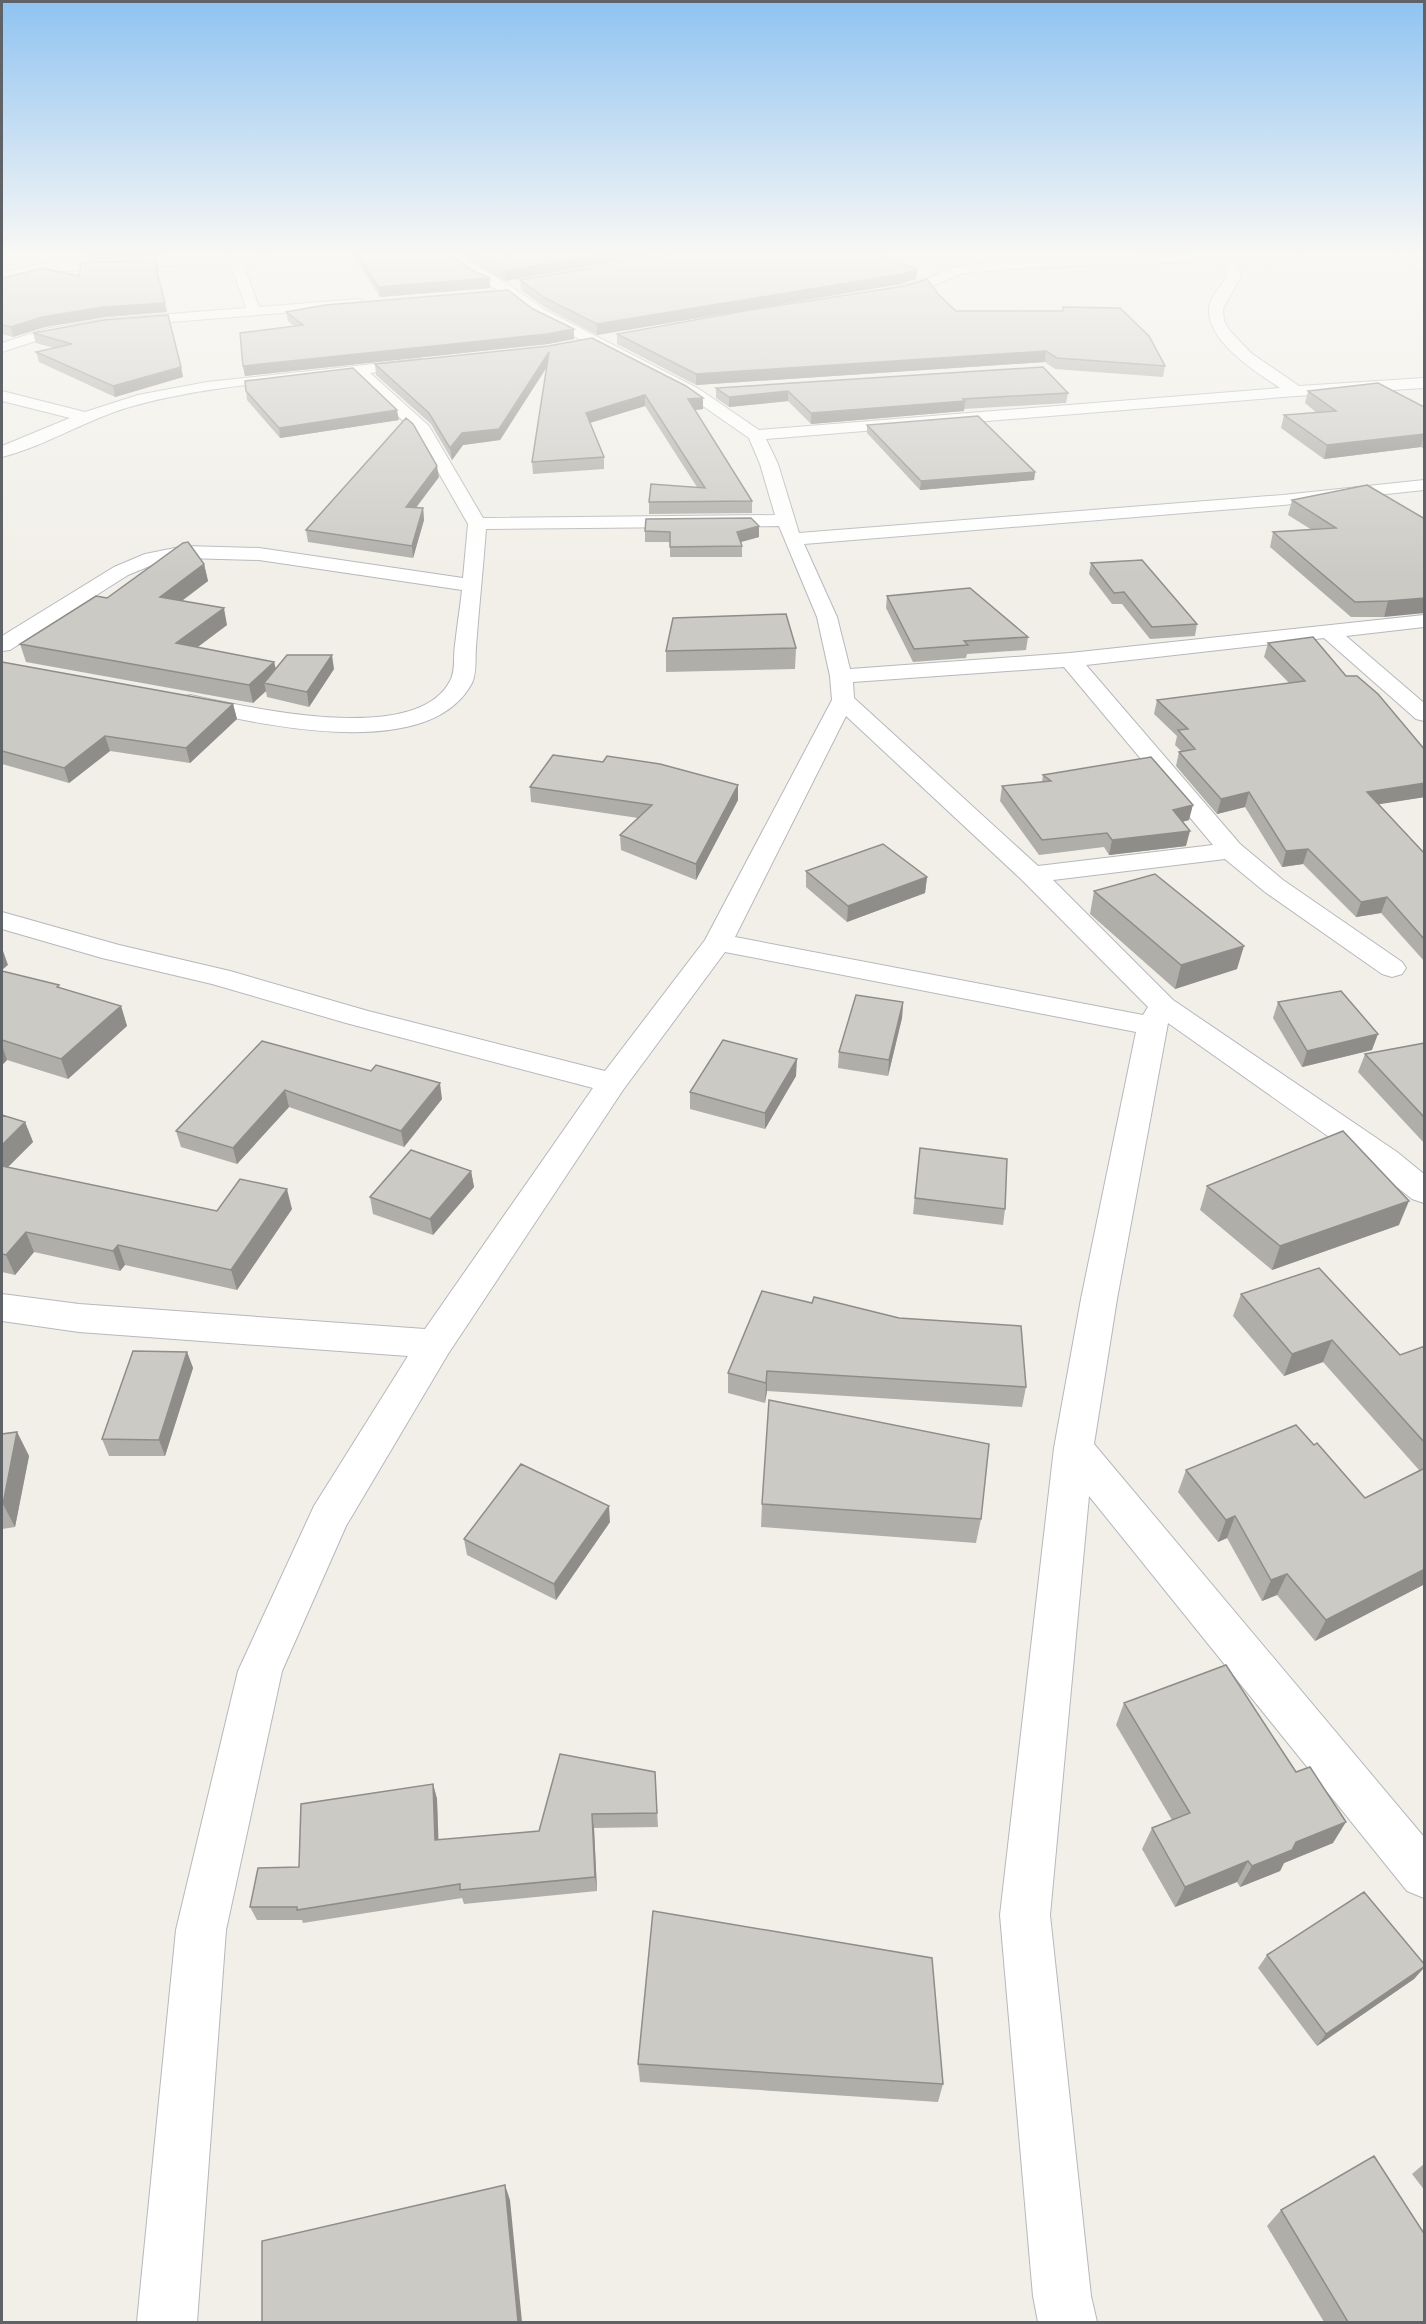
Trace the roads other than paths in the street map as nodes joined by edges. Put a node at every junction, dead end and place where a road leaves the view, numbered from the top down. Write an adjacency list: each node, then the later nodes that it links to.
1 (635, 359): 9 (street)
2 (1251, 359): 6 (street)
3 (430, 363): 4 (street)
4 (359, 371): 8 (street); 12 (street)
5 (1425, 383): 6 (street)
6 (1296, 391): 9 (street)
7 (2, 396): 8 (street)
8 (85, 417): 10 (street)
9 (756, 435): 13 (street)
10 (2, 452)
11 (1425, 485): 13 (street)
12 (477, 524): 13 (street); 14 (street)
13 (789, 530): 19 (street)
14 (473, 586): 17 (street); 20 (street)
15 (1425, 621): 16 (street)
16 (1329, 632): 18 (street); 21 (street)
17 (2, 645)
18 (1070, 660): 19 (street); 22 (street)
19 (842, 688): 23 (street); 25 (street)
20 (166, 698)
21 (1425, 714)
22 (1231, 850): 23 (street); 26 (street)
23 (1032, 874): 27 (street)
24 (2, 920): 28 (street)
25 (718, 942): 27 (street); 28 (street)
26 (1392, 968)
27 (1157, 1016): 29 (street); 32 (street)
28 (612, 1083): 31 (street)
29 (1425, 1191)
30 (2, 1307): 31 (street)
31 (435, 1344): 34 (street)
32 (1074, 1448): 33 (street); 35 (street)
33 (1425, 1874)
34 (167, 2322)
35 (1068, 2322)

